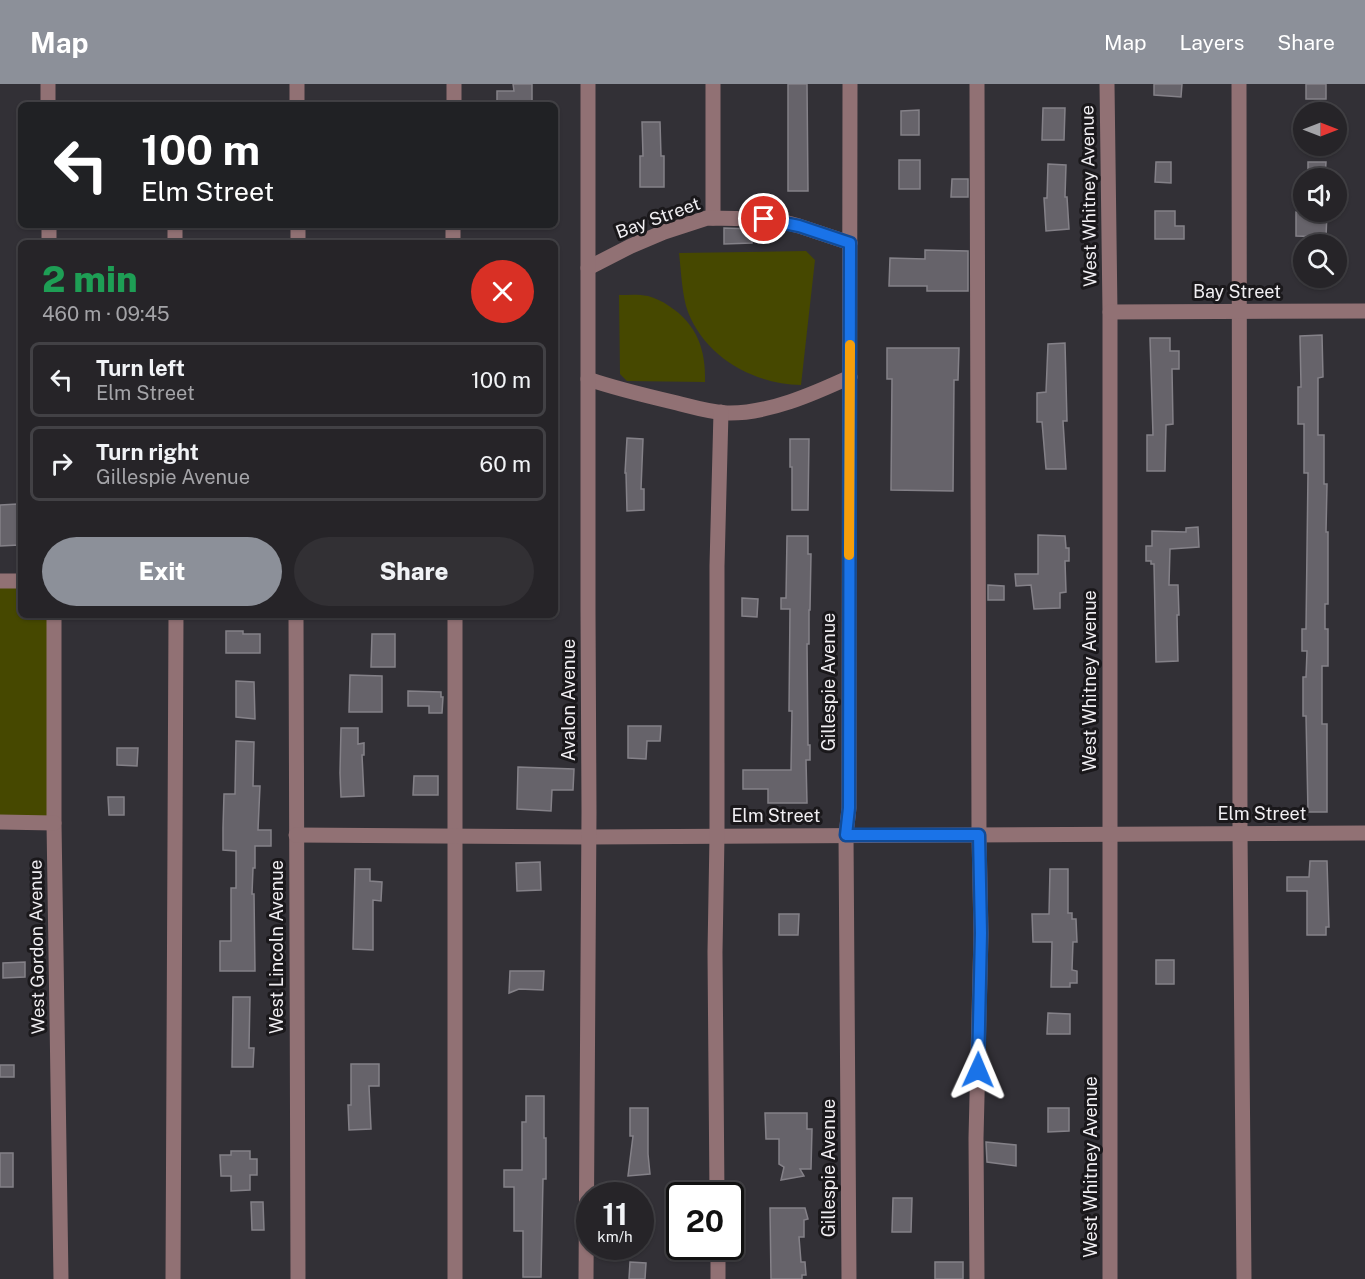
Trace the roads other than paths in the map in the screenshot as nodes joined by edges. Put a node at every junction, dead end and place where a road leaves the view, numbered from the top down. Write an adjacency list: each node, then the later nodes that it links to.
1 (48, 84): 10 (street)
2 (297, 84): 11 (street)
3 (454, 84): 12 (street)
4 (588, 84): 15 (street, Avalon Avenue)
5 (712, 84): 13 (street)
6 (850, 84): 14 (street, Gillespie Avenue)
7 (977, 84): 34 (street)
8 (1107, 84): 17 (street, West Whitney Avenue)
9 (1239, 84): 18 (street)
10 (48, 102)
11 (297, 102)
12 (454, 102)
13 (713, 218): 14 (street, Bay Street); 15 (street, Bay Street)
14 (850, 243): 19 (street, Gillespie Avenue)
15 (588, 268): 20 (street, Avalon Avenue)
16 (1365, 311): 18 (street, Bay Street)
17 (1110, 312): 18 (street, Bay Street); 35 (street, West Whitney Avenue)
18 (1240, 312): 30 (street)
19 (850, 377): 21 (street); 33 (street, Gillespie Avenue)
20 (588, 380): 21 (street); 38 (street, Avalon Avenue)
21 (721, 412): 37 (street)
22 (0, 581): 23 (street)
23 (18, 581)
24 (54, 618): 29 (street, West Gordon Avenue)
25 (176, 618): 42 (street)
26 (296, 618): 32 (street, West Lincoln Avenue)
27 (454, 618): 36 (street)
28 (0, 822): 29 (street)
29 (54, 823): 41 (street, West Gordon Avenue)
30 (1240, 833): 31 (street, Elm Street); 35 (street, Elm Street); 50 (street)
31 (1365, 833)
32 (296, 835): 36 (street, Elm Street); 43 (street, West Lincoln Avenue)
33 (846, 835): 34 (street, Elm Street); 37 (street, Elm Street); 47 (street, Gillespie Avenue)
34 (979, 835): 35 (street, Elm Street); 48 (street)
35 (1110, 835): 49 (street, West Whitney Avenue)
36 (455, 836): 38 (street, Elm Street); 44 (street)
37 (717, 836): 38 (street, Elm Street); 39 (street)
38 (589, 837): 45 (street, Avalon Avenue)
39 (717, 1182)
40 (718, 1260): 46 (street)
41 (61, 1279)
42 (173, 1279)
43 (298, 1279)
44 (455, 1279)
45 (586, 1279)
46 (718, 1279)
47 (849, 1279)
48 (977, 1279)
49 (1110, 1279)
50 (1244, 1279)

